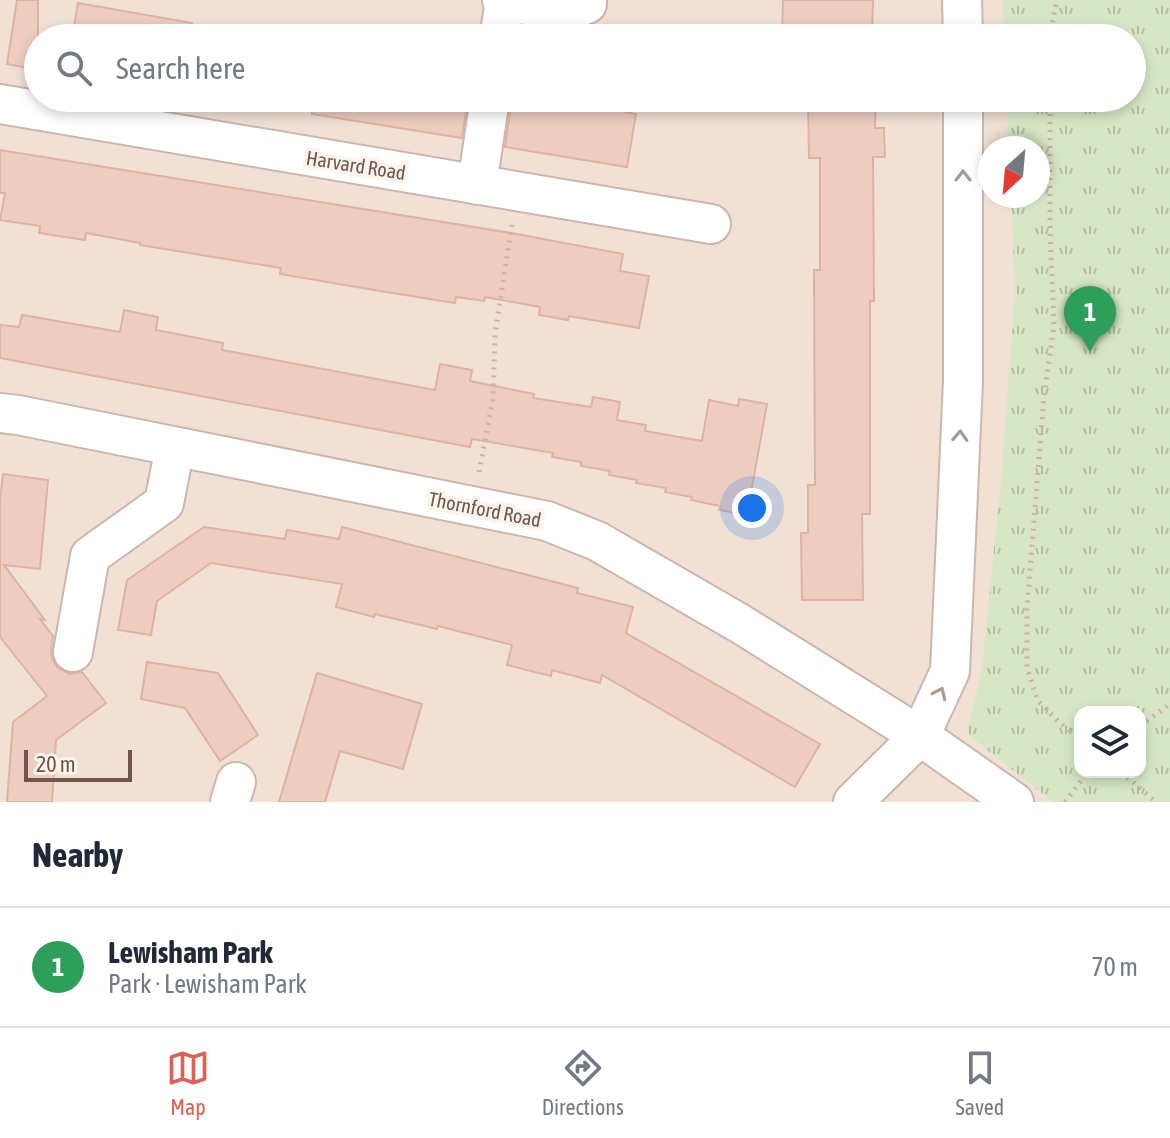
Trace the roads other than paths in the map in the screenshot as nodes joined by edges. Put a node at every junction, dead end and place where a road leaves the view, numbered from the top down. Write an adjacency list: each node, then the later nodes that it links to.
1 (503, 0): 2 (street); 3 (street)
2 (587, 0)
3 (500, 24)
4 (0, 104): 5 (street, Harvard Road)
5 (24, 108)
6 (47, 112): 9 (street, Harvard Road)
7 (488, 112): 9 (street)
8 (963, 112): 14 (street, one-way to 8)
9 (477, 185): 10 (street, Harvard Road)
10 (711, 224)
11 (0, 413): 12 (street, Thornford Road)
12 (175, 447): 13 (street); 14 (street, Thornford Road)
13 (73, 652)
14 (920, 736): 15 (street); 16 (street, Thornford Road)
15 (853, 802)
16 (1014, 802)

